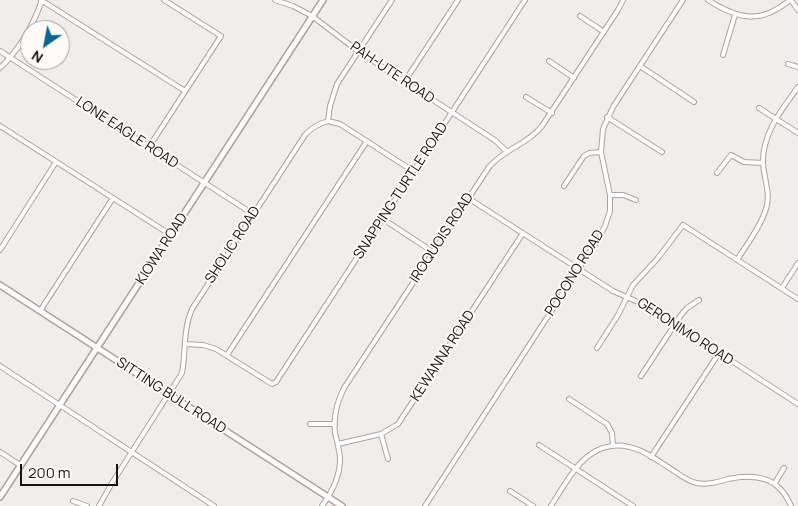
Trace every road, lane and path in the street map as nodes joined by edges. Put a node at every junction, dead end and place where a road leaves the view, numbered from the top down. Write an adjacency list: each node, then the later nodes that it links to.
1 (42, 0): 20 (street); 29 (street)
2 (164, 0): 29 (street)
3 (275, 0): 14 (street, PAH-UTE ROAD)
4 (323, 0): 14 (street, KIOWA ROAD)
5 (392, 0): 18 (street)
6 (458, 0): 27 (street)
7 (525, 0): 33 (street, SNAPPING TURTLE ROAD)
8 (623, 0): 16 (street, IROQUOIS ROAD)
9 (683, 0): 23 (street, POCONO ROAD)
10 (708, 0): 13 (street)
11 (790, 0): 12 (street); 13 (street)
12 (798, 10)
13 (735, 15): 19 (street)
14 (312, 16): 18 (street, PAH-UTE ROAD); 49 (street, KIOWA ROAD)
15 (580, 16): 16 (street)
16 (604, 32): 26 (street, IROQUOIS ROAD)
17 (0, 51): 20 (street, LONE EAGLE ROAD)
18 (358, 51): 27 (street, PAH-UTE ROAD); 37 (street)
19 (723, 55)
20 (10, 58): 25 (street); 41 (street, LONE EAGLE ROAD)
21 (549, 62): 26 (street)
22 (788, 64): 24 (street)
23 (640, 66): 31 (street); 35 (street, POCONO ROAD)
24 (798, 67)
25 (0, 68)
26 (574, 78): 34 (street, IROQUOIS ROAD)
27 (405, 81): 33 (street, PAH-UTE ROAD)
28 (798, 87): 36 (street)
29 (185, 91): 41 (street)
30 (526, 97): 34 (street)
31 (694, 102)
32 (759, 108): 36 (street)
33 (452, 113): 42 (street, PAH-UTE ROAD); 47 (street, SNAPPING TURTLE ROAD)
34 (552, 113): 42 (street, IROQUOIS ROAD)
35 (607, 117): 43 (street, POCONO ROAD); 44 (street)
36 (776, 119): 39 (street); 46 (street)
37 (328, 121): 40 (street); 55 (street, SHOLIC ROAD)
38 (0, 126): 45 (street)
39 (798, 133)
40 (367, 141): 47 (street); 75 (street)
41 (149, 147): 49 (street, LONE EAGLE ROAD)
42 (506, 151): 53 (street, IROQUOIS ROAD)
43 (601, 152): 50 (street); 51 (street, POCONO ROAD)
44 (662, 152)
45 (56, 162): 52 (street); 59 (street)
46 (763, 163): 48 (street); 61 (street)
47 (414, 171): 56 (street, SNAPPING TURTLE ROAD)
48 (717, 173)
49 (204, 182): 55 (street, LONE EAGLE ROAD); 58 (street, KIOWA ROAD)
50 (564, 186)
51 (610, 195): 54 (street); 63 (street, POCONO ROAD)
52 (113, 198): 58 (street); 69 (street)
53 (468, 198): 57 (street, GERONIMO ROAD); 60 (street, IROQUOIS ROAD)
54 (636, 200)
55 (253, 214): 71 (street, SHOLIC ROAD)
56 (382, 219): 60 (street); 75 (street, SNAPPING TURTLE ROAD)
57 (523, 234): 63 (street, GERONIMO ROAD); 84 (street, KEWANNA ROAD)
58 (171, 235): 72 (street, KIOWA ROAD)
59 (0, 250)
60 (433, 252): 83 (street, IROQUOIS ROAD)
61 (737, 260): 65 (street); 66 (street)
62 (798, 263): 65 (street)
63 (579, 269): 66 (street, GERONIMO ROAD); 105 (street, POCONO ROAD)
64 (0, 286): 69 (street, SITTING BULL ROAD)
65 (782, 288): 67 (street)
66 (627, 296): 70 (street, GERONIMO ROAD); 73 (street)
67 (798, 299)
68 (699, 300): 70 (street)
69 (40, 311): 72 (street, SITTING BULL ROAD)
70 (675, 324): 74 (street, GERONIMO ROAD); 77 (street)
71 (185, 344): 75 (street); 78 (street, SHOLIC ROAD)
72 (97, 348): 78 (street, SITTING BULL ROAD); 81 (street, KIOWA ROAD)
73 (597, 348)
74 (719, 353): 80 (street, GERONIMO ROAD); 90 (street)
75 (227, 355)
76 (0, 366): 81 (street)
77 (641, 376)
78 (169, 394): 89 (street, SHOLIC ROAD); 98 (street, SITTING BULL ROAD)
79 (569, 399): 87 (street)
80 (798, 404)
81 (60, 405): 89 (street); 92 (street, KIOWA ROAD)
82 (310, 424): 83 (street)
83 (335, 424): 85 (street, IROQUOIS ROAD)
84 (381, 434): 85 (street, KEWANNA ROAD); 91 (street)
85 (338, 444): 98 (street, IROQUOIS ROAD)
86 (540, 445): 94 (street)
87 (613, 446): 90 (street); 94 (street)
88 (0, 452): 92 (street)
89 (132, 452): 101 (street, SHOLIC ROAD); 102 (street)
90 (651, 457): 95 (street)
91 (388, 459)
92 (20, 465): 97 (street, KIOWA ROAD)
93 (784, 468): 95 (street)
94 (576, 469): 107 (street); 108 (street)
95 (775, 483): 109 (street)
96 (510, 491): 106 (street)
97 (0, 497)
98 (328, 497): 103 (street, IROQUOIS ROAD); 104 (street, SITTING BULL ROAD)
99 (73, 500): 100 (street)
100 (87, 506)
101 (99, 506)
102 (214, 506)
103 (322, 506)
104 (342, 506)
105 (425, 506)
106 (533, 506)
107 (551, 506)
108 (633, 506)
109 (791, 506)

